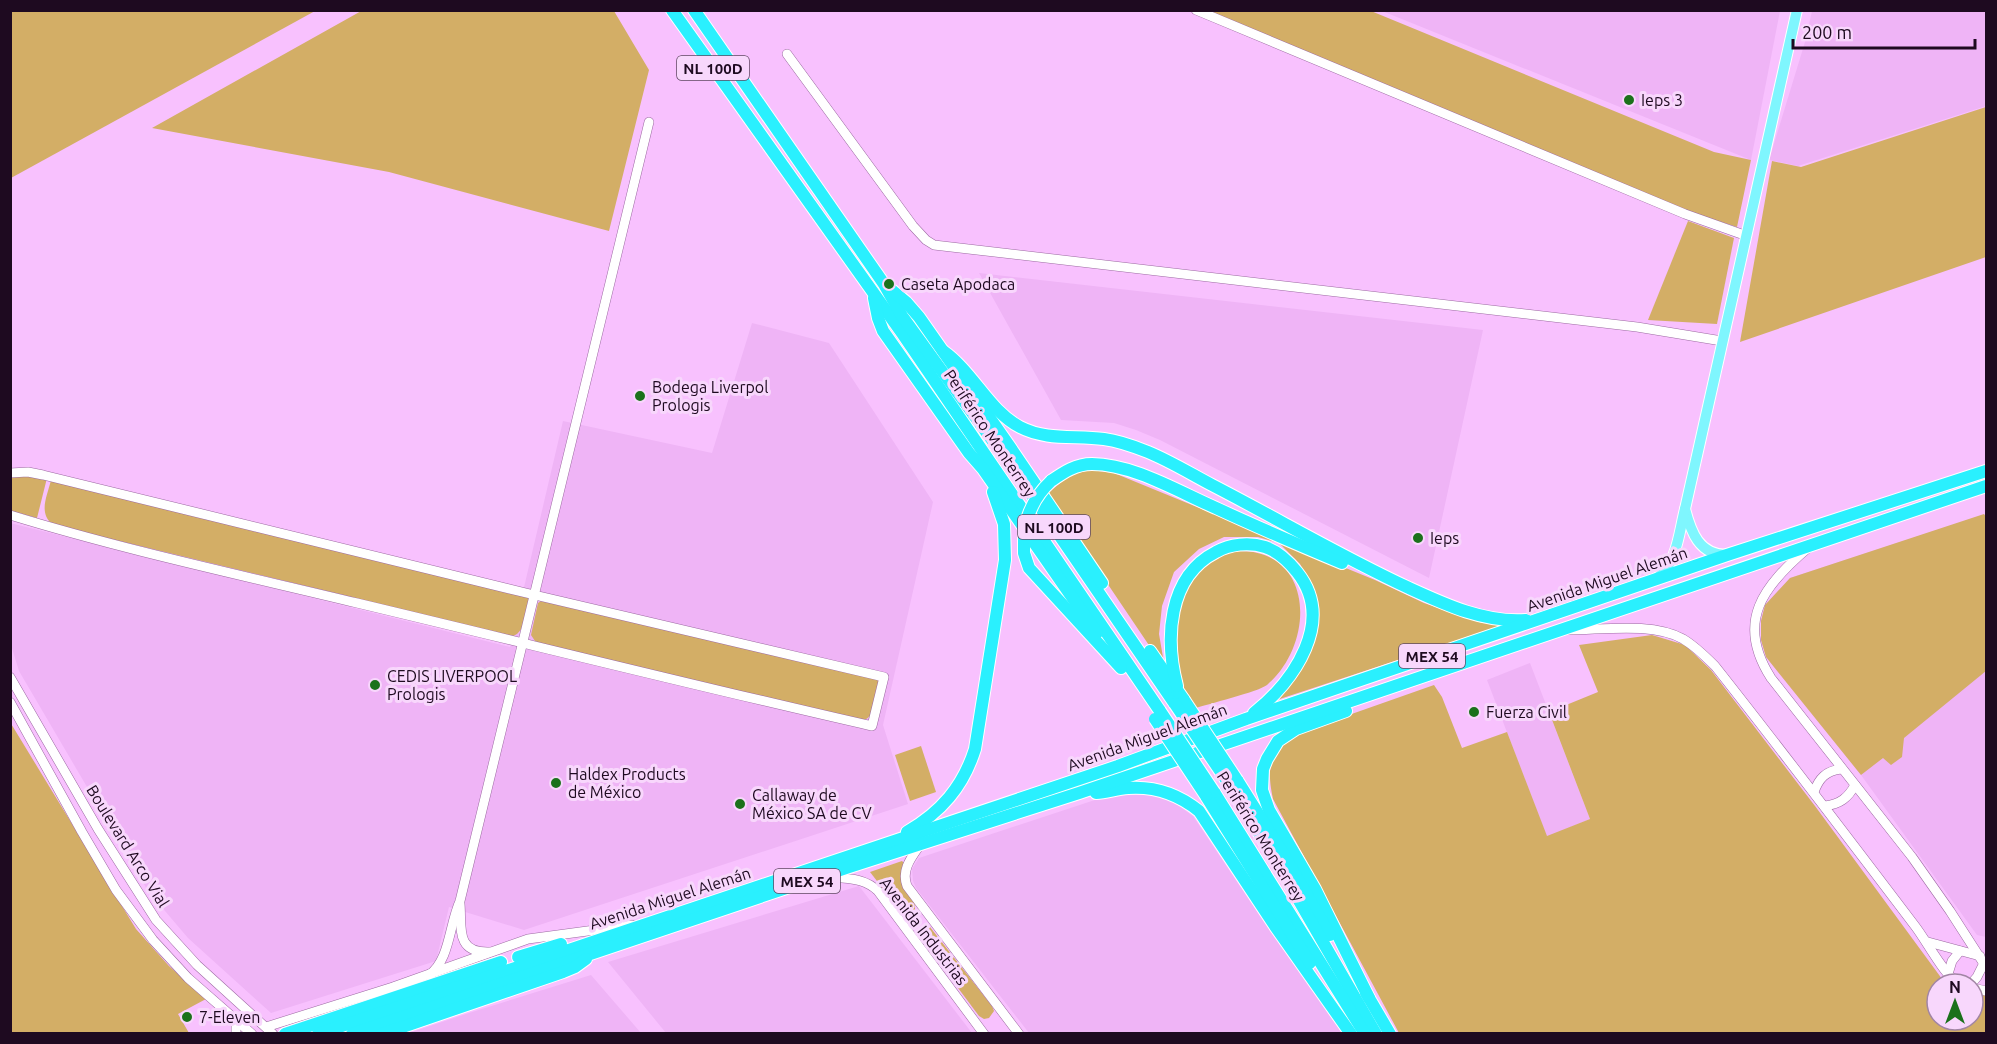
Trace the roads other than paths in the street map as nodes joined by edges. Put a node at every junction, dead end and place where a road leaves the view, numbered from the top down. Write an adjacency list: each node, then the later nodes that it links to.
1 (672, 10): 9 (highway, Periférico Monterrey / NL 100D)
2 (694, 10): 8 (highway, Periférico Monterrey / NL 100D)
3 (1196, 10): 7 (street)
4 (1797, 10): 7 (main road)
5 (788, 54): 10 (street)
6 (649, 122): 22 (street)
7 (1747, 236): 10 (main road)
8 (884, 284): 11 (highway); 30 (highway, Periférico Monterrey / NL 100D)
9 (873, 293): 12 (highway); 32 (highway, Periférico Monterrey / NL 100D)
10 (1722, 341): 16 (main road)
11 (943, 351): 20 (highway); 30 (highway)
12 (969, 453): 26 (highway); 42 (highway)
13 (1986, 469): 19 (highway, Avenida Miguel Alemán / MEX 54)
14 (10, 473): 22 (street)
15 (1986, 486): 18 (highway, Avenida Miguel Alemán / MEX 54)
16 (1685, 509): 19 (main road); 21 (main road)
17 (10, 515): 25 (street)
18 (1810, 547): 24 (highway, Avenida Miguel Alemán / MEX 54); 34 (street)
19 (1727, 555): 21 (highway, Avenida Miguel Alemán / MEX 54)
20 (1366, 568): 23 (highway); 26 (highway, bridge)
21 (1652, 581): 23 (highway, Avenida Miguel Alemán / MEX 54)
22 (534, 595): 25 (street); 25 (street)
23 (1540, 620): 33 (highway, Avenida Miguel Alemán / MEX 54)
24 (1566, 630): 28 (highway, Avenida Miguel Alemán / MEX 54); 37 (street)
25 (522, 644): 44 (street)
26 (1121, 668): 32 (highway)
27 (10, 677): 29 (street, Boulevard Arco Vial)
28 (1386, 688): 38 (highway, Avenida Miguel Alemán / MEX 54); 57 (highway)
29 (22, 699): 31 (street); 60 (street, Boulevard Arco Vial)
30 (1179, 699): 33 (highway); 35 (highway, Periférico Monterrey / NL 100D, bridge)
31 (11, 703): 59 (street, Boulevard Arco Vial)
32 (1156, 713): 39 (highway, Periférico Monterrey / NL 100D, bridge)
33 (1246, 719): 42 (highway, Avenida Miguel Alemán / MEX 54)
34 (1841, 769): 36 (street); 37 (street)
35 (1233, 782): 57 (highway); 71 (highway, Periférico Monterrey / NL 100D)
36 (1855, 784): 40 (street); 51 (street)
37 (1814, 792): 40 (street)
38 (1079, 793): 41 (highway, Avenida Miguel Alemán / MEX 54); 69 (highway)
39 (1210, 794): 69 (highway); 70 (highway, Periférico Monterrey / NL 100D)
40 (1825, 806): 47 (street)
41 (920, 845): 43 (highway, Avenida Miguel Alemán / MEX 54); 68 (street, Avenida Industrias)
42 (879, 847): 45 (highway, Avenida Miguel Alemán / MEX 54)
43 (824, 876): 50 (highway, Avenida Miguel Alemán / MEX 54); 67 (street, Avenida Industrias)
44 (460, 901): 48 (street); 55 (street)
45 (641, 925): 46 (highway, Avenida Miguel Alemán / MEX 54); 48 (street)
46 (607, 936): 52 (highway, Avenida Miguel Alemán / MEX 54); 58 (highway)
47 (1928, 942): 49 (street); 53 (street)
48 (496, 951): 55 (street)
49 (1960, 951): 51 (street); 54 (street)
50 (592, 953): 52 (highway, Avenida Miguel Alemán / MEX 54); 66 (highway)
51 (1984, 961)
52 (534, 966): 61 (highway, Avenida Miguel Alemán / MEX 54); 65 (highway, Avenida Miguel Alemán / MEX 54)
53 (1947, 972)
54 (1949, 972)
55 (429, 975): 56 (street)
56 (393, 987): 58 (street); 60 (street)
57 (1369, 998): 72 (highway)
58 (370, 1007): 61 (highway)
59 (236, 1019): 62 (street); 63 (street, Boulevard Arco Vial)
60 (269, 1030)
61 (310, 1031): 64 (highway)
62 (236, 1034)
63 (252, 1034)
64 (285, 1034)
65 (352, 1034)
66 (382, 1034)
67 (984, 1034)
68 (1019, 1034)
69 (1351, 1034)
70 (1365, 1034)
71 (1376, 1034)
72 (1390, 1034)

